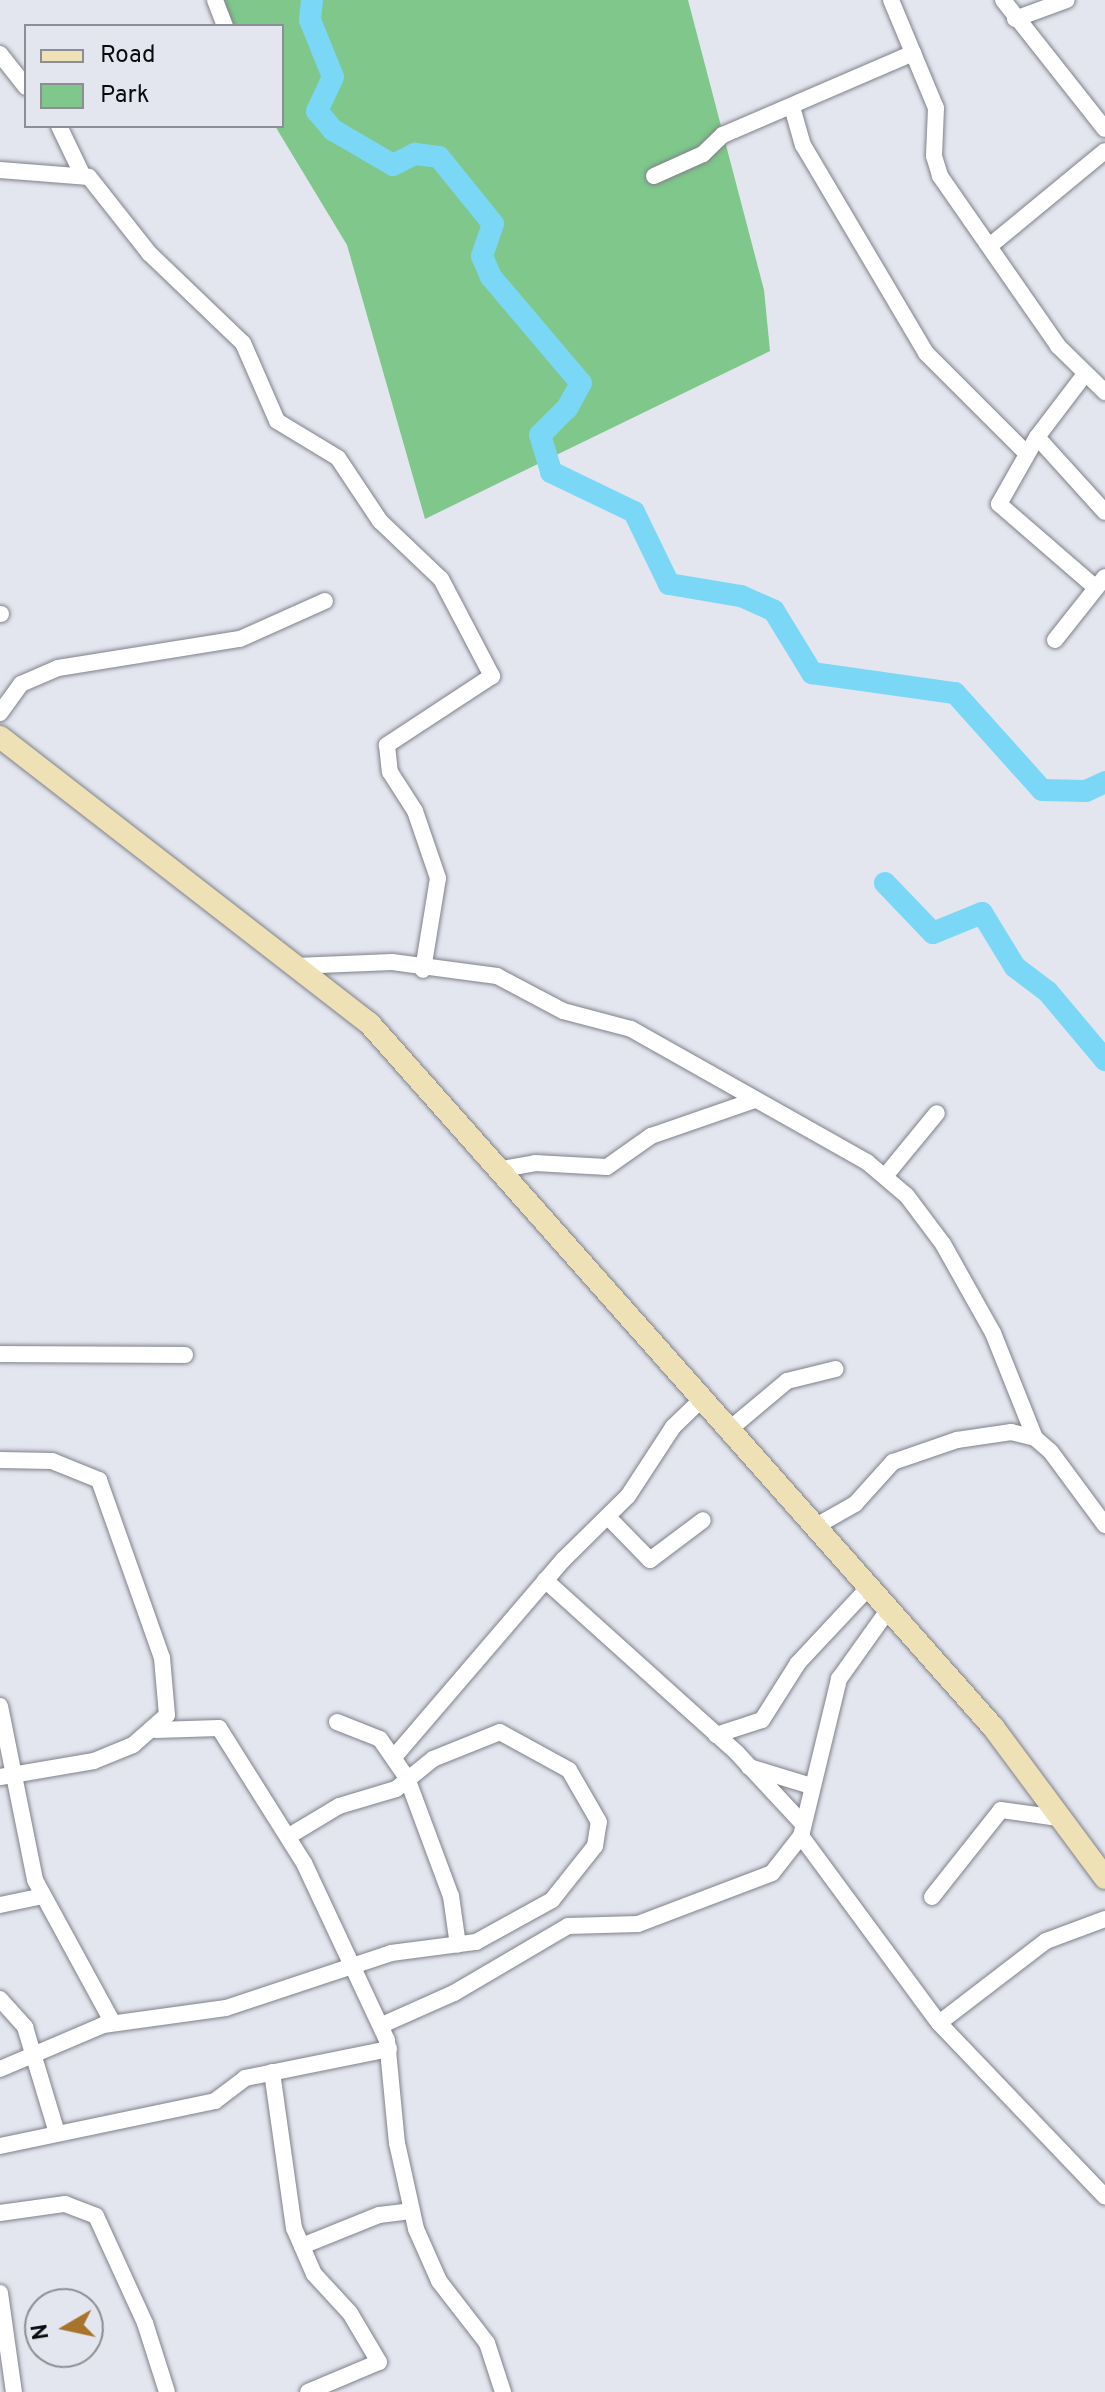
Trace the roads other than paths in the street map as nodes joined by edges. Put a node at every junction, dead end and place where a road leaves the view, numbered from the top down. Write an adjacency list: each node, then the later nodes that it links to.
1 (215, 0): 6 (street)
2 (891, 0): 7 (street)
3 (1003, 0): 5 (street)
4 (1067, 0): 5 (street)
5 (1015, 19): 13 (street)
6 (224, 24)
7 (913, 53): 11 (street); 18 (street)
8 (5, 59): 9 (street); 10 (street)
9 (0, 80)
10 (24, 84)
11 (792, 107): 17 (street); 22 (street)
12 (60, 128): 16 (street)
13 (1105, 129)
14 (1105, 151): 18 (street)
15 (0, 170): 16 (street)
16 (82, 174): 30 (street)
17 (654, 176)
18 (992, 244): 19 (street)
19 (1085, 374): 20 (street); 21 (street)
20 (1105, 392)
21 (1037, 437): 22 (street); 23 (street)
22 (1026, 453): 24 (street)
23 (1105, 512)
24 (1100, 582): 26 (street)
25 (325, 601): 27 (street)
26 (1055, 640)
27 (0, 713)
28 (0, 737): 29 (main road)
29 (295, 966): 30 (street); 33 (main road)
30 (423, 970): 31 (street)
31 (755, 1100): 33 (street); 34 (street)
32 (937, 1113): 34 (street)
33 (497, 1170): 38 (main road)
34 (886, 1175): 40 (street)
35 (0, 1354): 36 (street)
36 (185, 1355)
37 (836, 1369): 39 (street)
38 (703, 1398): 39 (main road); 42 (street)
39 (731, 1428): 44 (main road)
40 (1035, 1438): 44 (street); 45 (street)
41 (0, 1460): 51 (street)
42 (608, 1517): 43 (street); 46 (street)
43 (703, 1520)
44 (818, 1525): 47 (main road)
45 (1105, 1525)
46 (545, 1580): 52 (street); 53 (street)
47 (870, 1586): 48 (main road); 52 (street)
48 (889, 1609): 58 (street); 59 (main road)
49 (0, 1706): 55 (street)
50 (337, 1722): 53 (street)
51 (156, 1730): 55 (street); 61 (street)
52 (716, 1735): 54 (street)
53 (395, 1756): 57 (street)
54 (749, 1767): 58 (street); 60 (street)
55 (18, 1773): 56 (street); 63 (street)
56 (0, 1777)
57 (407, 1778): 61 (street); 67 (street); 67 (street)
58 (811, 1786): 60 (street)
59 (1059, 1818): 62 (main road); 64 (street)
60 (802, 1830): 71 (street); 72 (street)
61 (289, 1836): 68 (street)
62 (1105, 1878)
63 (43, 1896): 65 (street); 70 (street)
64 (932, 1897)
65 (0, 1905)
66 (1105, 1919): 71 (street)
67 (458, 1945): 68 (street)
68 (352, 1966): 70 (street); 72 (street)
69 (0, 1999): 74 (street)
70 (113, 2023): 74 (street)
71 (939, 2023): 79 (street)
72 (382, 2025): 73 (street)
73 (389, 2049): 76 (street); 80 (street)
74 (37, 2057): 75 (street); 77 (street)
75 (0, 2069)
76 (272, 2072): 77 (street); 82 (street)
77 (57, 2133): 78 (street)
78 (0, 2146)
79 (1105, 2197)
80 (411, 2211): 82 (street); 88 (street)
81 (0, 2213): 86 (street)
82 (302, 2246): 87 (street)
83 (0, 2293): 84 (street)
84 (5, 2366): 85 (street)
85 (14, 2392)
86 (167, 2392)
87 (308, 2392)
88 (503, 2392)

